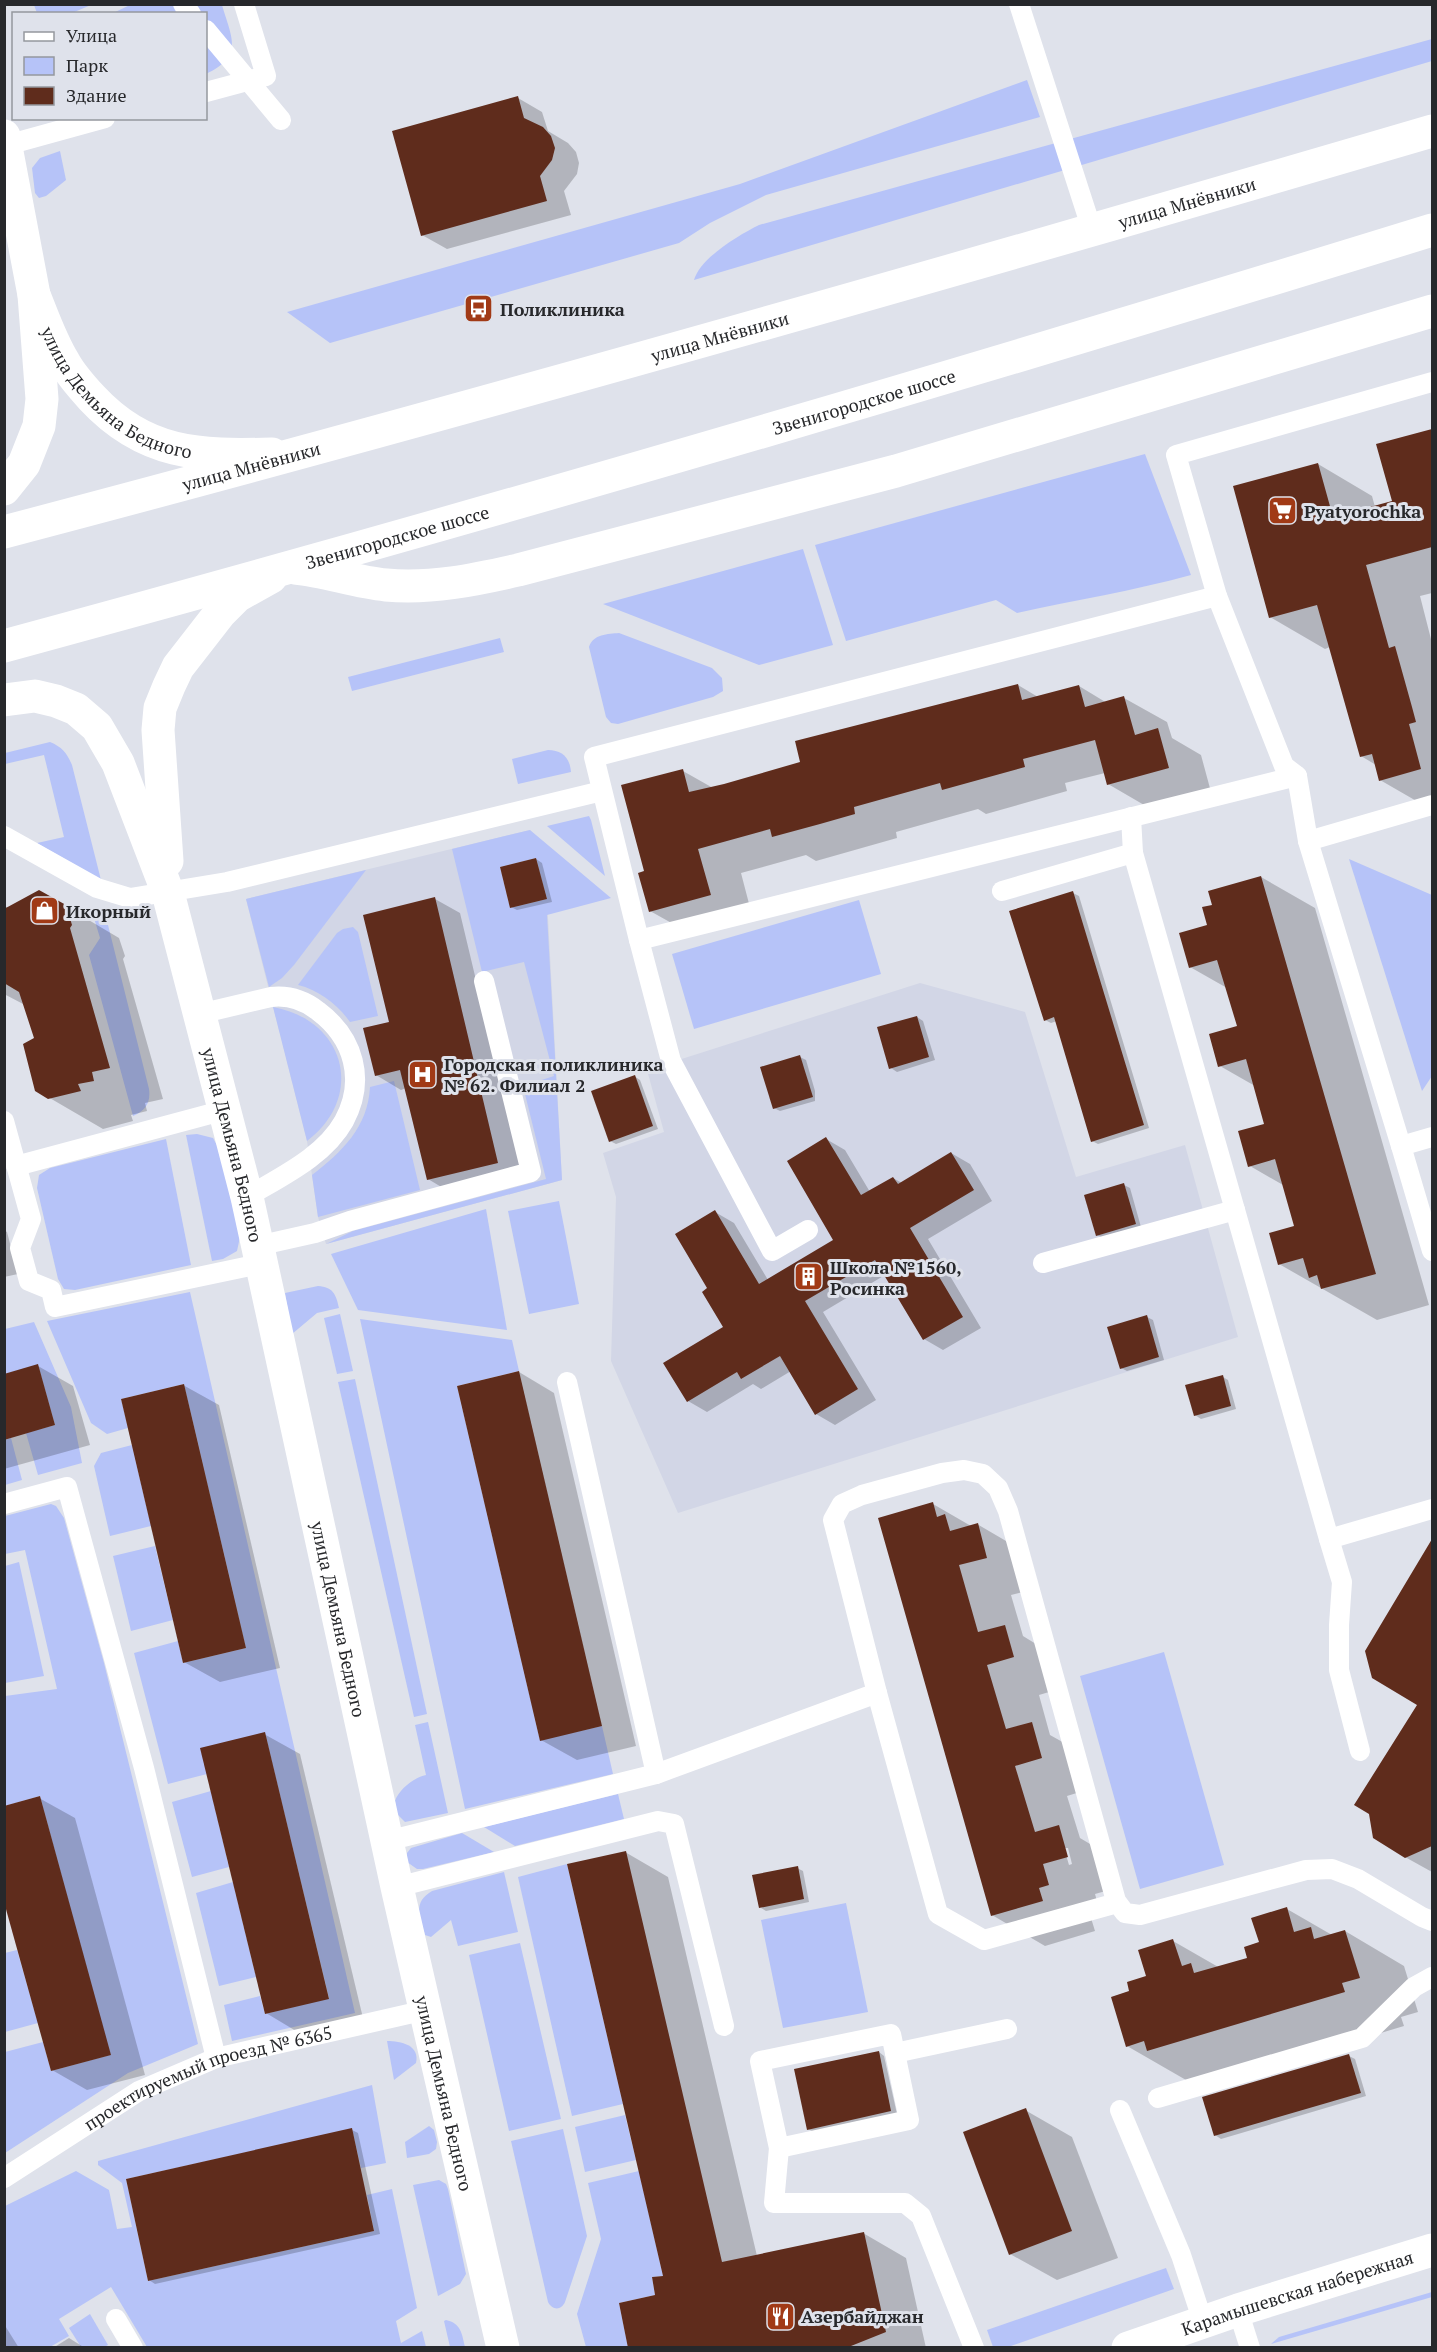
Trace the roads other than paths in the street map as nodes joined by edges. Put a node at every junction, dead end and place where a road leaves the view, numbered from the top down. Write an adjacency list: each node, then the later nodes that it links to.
1 (244, 4): 4 (lane)
2 (1020, 4): 9 (lane)
3 (207, 31): 4 (lane)
4 (257, 79): 5 (lane)
5 (207, 92)
6 (96, 120): 8 (lane)
7 (1432, 131): 9 (main road, улица Мнёвники)
8 (6, 140): 11 (main road, улица Демьяна Бедного)
9 (1092, 231): 14 (main road, улица Мнёвники)
10 (1432, 231): 17 (main road, Звенигородское шоссе)
11 (34, 295): 14 (main road, улица Демьяна Бедного); 15 (main road, улица Демьяна Бедного)
12 (1432, 311): 17 (main road)
13 (1432, 382): 18 (lane)
14 (334, 445): 16 (main road, улица Мнёвники)
15 (4, 489)
16 (4, 532)
17 (290, 569): 19 (main road); 29 (main road, улица Демьяна Бедного)
18 (1217, 596): 21 (lane); 22 (lane)
19 (4, 646)
20 (4, 700): 29 (main road, улица Демьяна Бедного)
21 (1297, 776): 24 (lane); 25 (lane)
22 (602, 791): 29 (lane); 30 (lane)
23 (1432, 805): 25 (lane)
24 (1131, 817): 27 (lane); 30 (lane)
25 (1308, 841): 36 (lane)
26 (7, 843): 29 (lane)
27 (1133, 853): 28 (lane); 39 (lane)
28 (1002, 891)
29 (168, 893): 32 (main road, улица Демьяна Бедного)
30 (639, 940): 40 (lane)
31 (484, 981): 42 (lane)
32 (199, 1014): 33 (main road, улица Демьяна Бедного); 38 (lane)
33 (225, 1110): 37 (lane); 38 (main road, улица Демьяна Бедного)
34 (6, 1132): 37 (lane)
35 (1432, 1137): 36 (lane)
36 (1401, 1146): 41 (lane)
37 (16, 1166): 42 (lane)
38 (247, 1197): 42 (main road, улица Демьяна Бедного)
39 (1235, 1210): 43 (lane); 47 (lane)
40 (808, 1230)
41 (1432, 1251)
42 (259, 1255): 51 (main road, улица Демьяна Бедного)
43 (1043, 1263)
44 (567, 1382): 50 (lane)
45 (4, 1504): 60 (lane)
46 (1432, 1509): 47 (lane)
47 (1329, 1539): 49 (lane)
48 (877, 1693): 50 (lane); 53 (lane); 53 (lane)
49 (1360, 1751)
50 (656, 1774): 51 (lane)
51 (387, 1840): 52 (main road, улица Демьяна Бедного)
52 (397, 1887): 56 (main road, улица Демьяна Бедного); 57 (lane)
53 (1117, 1903): 54 (lane)
54 (1432, 1921)
55 (1432, 1977): 61 (lane)
56 (426, 2010): 60 (lane, проектируемый проезд № 6365); 70 (main road, улица Демьяна Бедного)
57 (724, 2026)
58 (1007, 2029): 59 (lane)
59 (895, 2053): 63 (lane); 63 (lane)
60 (216, 2058): 64 (lane, проектируемый проезд № 6365)
61 (1158, 2098)
62 (1120, 2110): 68 (lane)
63 (778, 2148): 71 (lane)
64 (4, 2178)
65 (1432, 2250): 66 (main road, Карамышевская набережная)
66 (1238, 2310): 68 (main road, Карамышевская набережная); 73 (lane)
67 (116, 2319): 69 (lane)
68 (1203, 2322): 72 (main road, Карамышевская набережная)
69 (133, 2348)
70 (503, 2348)
71 (974, 2348)
72 (1128, 2348)
73 (1250, 2348)

